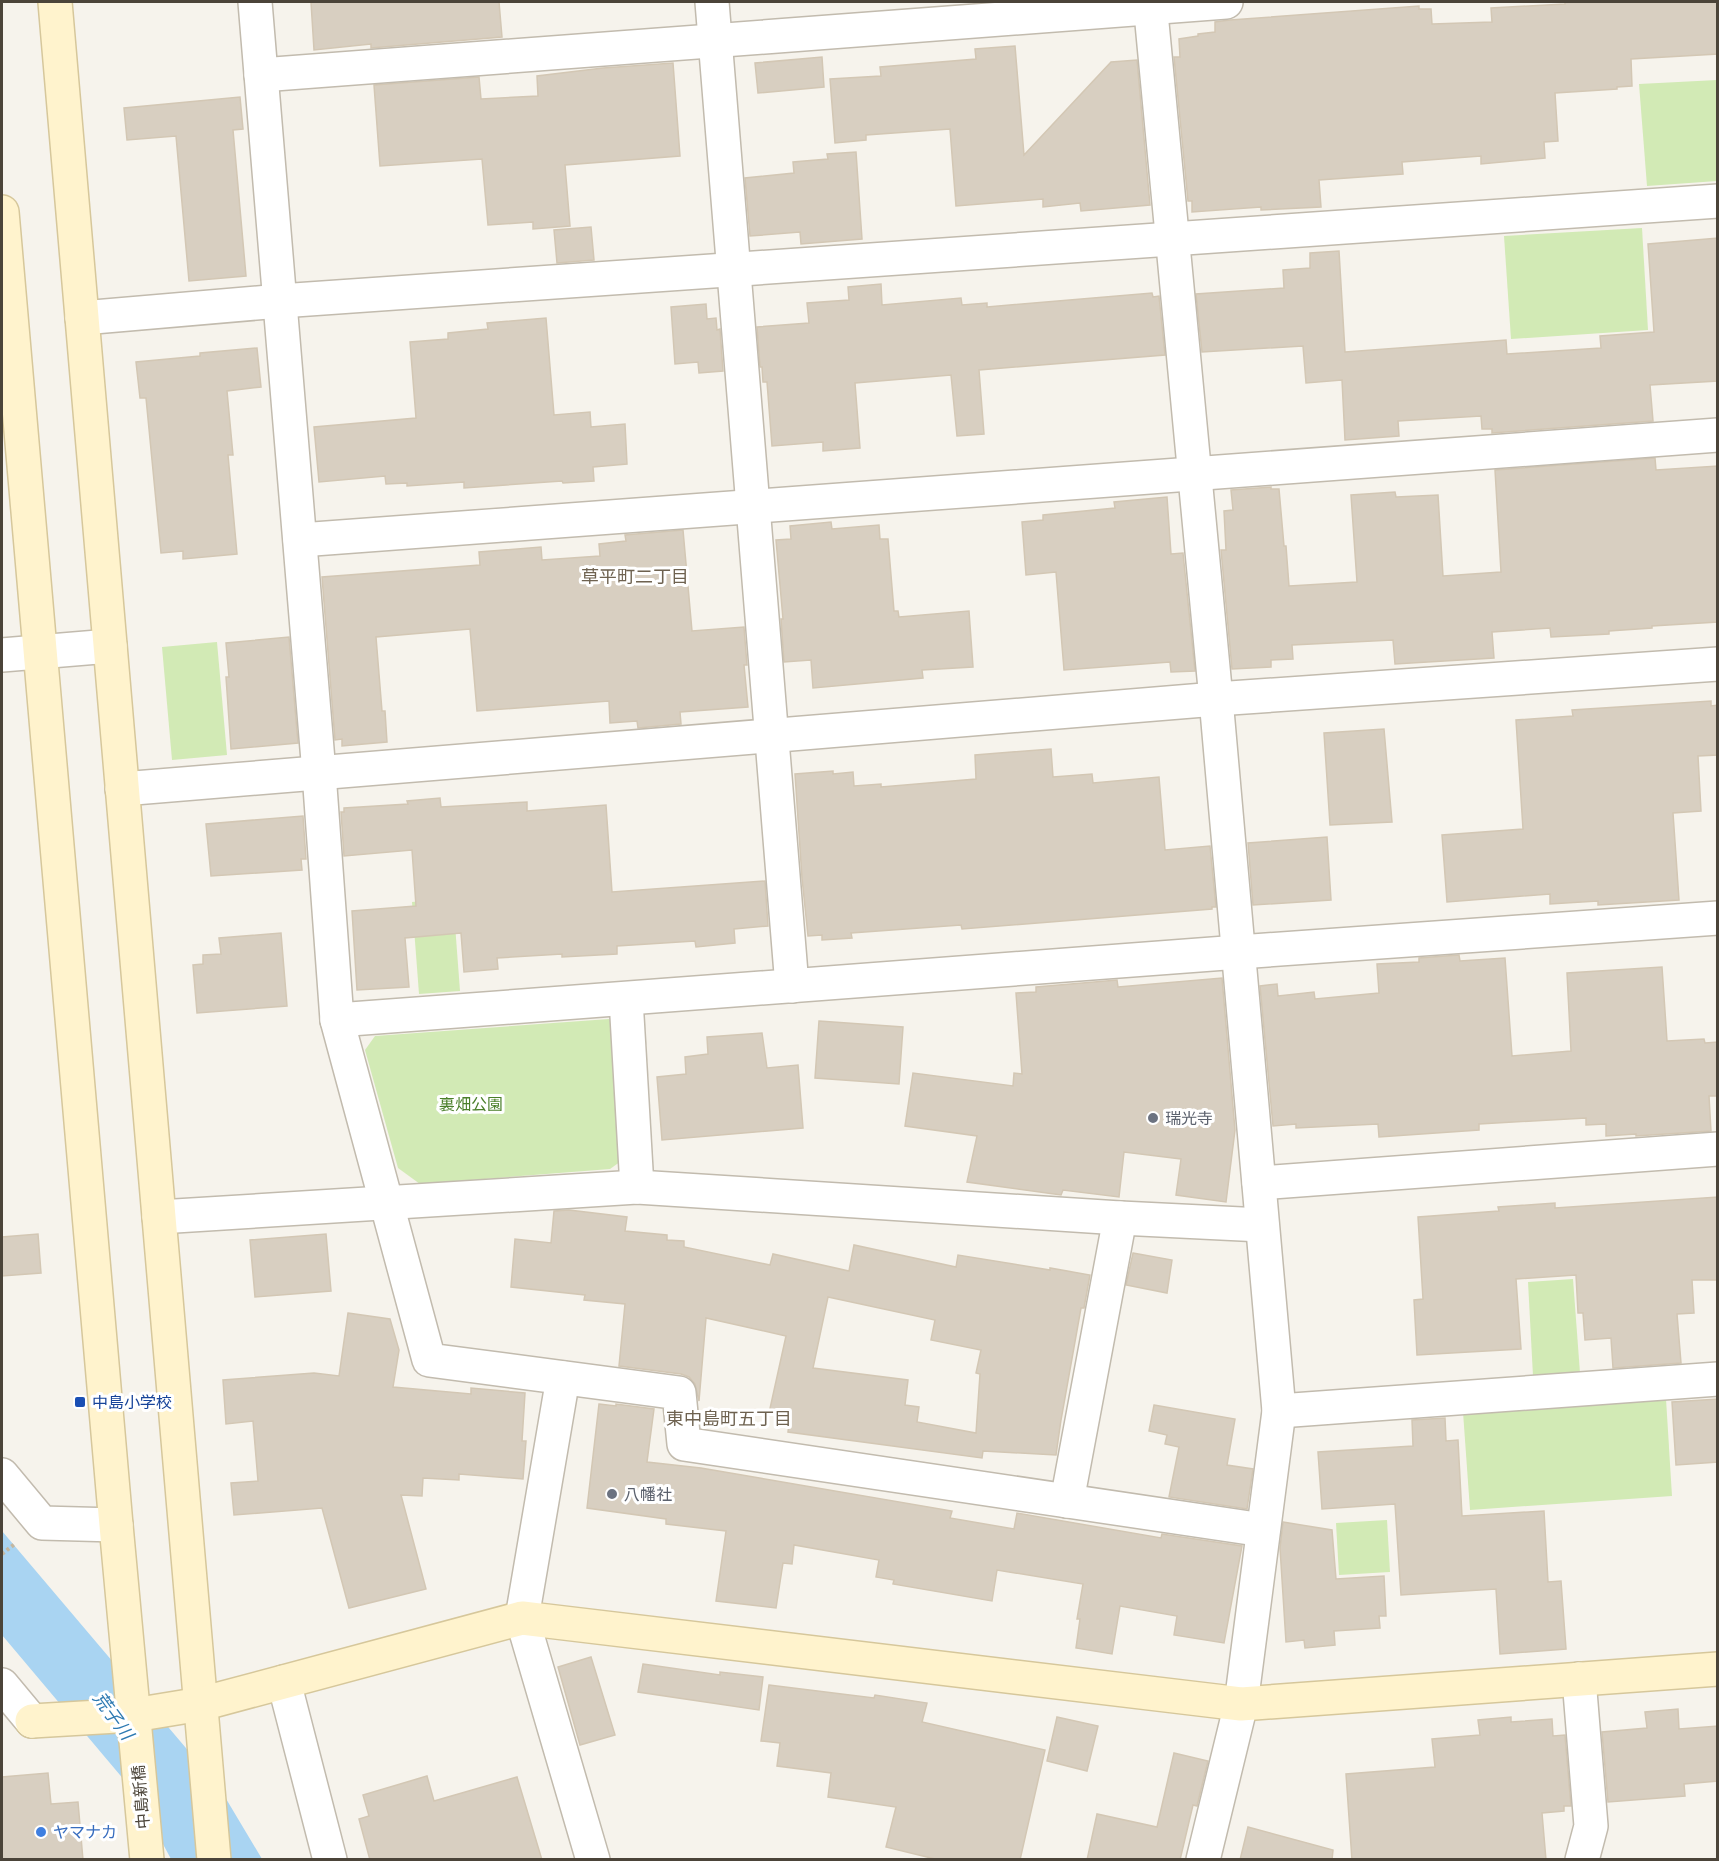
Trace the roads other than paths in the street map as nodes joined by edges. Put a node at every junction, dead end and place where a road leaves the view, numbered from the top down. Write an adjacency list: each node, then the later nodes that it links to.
1 (55, 2): 13 (street)
2 (255, 2): 7 (street)
3 (712, 2): 6 (street)
4 (1226, 2): 5 (street)
5 (1150, 4): 6 (street); 10 (street)
6 (716, 40): 7 (street); 11 (street)
7 (261, 75): 12 (street)
8 (1718, 201): 10 (street)
9 (2, 212): 19 (street, 中島新橋)
10 (1172, 239): 11 (street); 15 (street)
11 (734, 269): 12 (street); 16 (street)
12 (280, 301): 13 (street); 17 (street)
13 (82, 318): 18 (street)
14 (1718, 435): 15 (street)
15 (1194, 472): 16 (street); 22 (street)
16 (753, 506): 17 (street); 23 (street)
17 (300, 540): 24 (street)
18 (110, 646): 19 (street); 25 (street)
19 (40, 652): 20 (street); 43 (street, 中島新橋)
20 (2, 656)
21 (1718, 664): 22 (street)
22 (1216, 699): 23 (street); 27 (street)
23 (771, 736): 24 (street); 28 (street)
24 (320, 773): 25 (street); 30 (street)
25 (122, 789): 35 (street)
26 (1718, 918): 27 (street)
27 (1239, 952): 28 (street); 32 (street)
28 (792, 986): 29 (street)
29 (626, 999): 30 (street); 33 (street)
30 (337, 1020): 34 (street)
31 (1718, 1149): 32 (street)
32 (1258, 1183): 37 (street)
33 (637, 1187): 34 (street); 36 (street)
34 (386, 1203): 35 (street); 38 (street)
35 (159, 1217): 51 (street)
36 (1120, 1218): 37 (street); 42 (street)
37 (1263, 1225): 40 (street)
38 (563, 1378): 42 (street); 45 (street)
39 (1718, 1379): 40 (street)
40 (1279, 1411): 44 (street)
41 (2, 1475): 43 (street)
42 (1067, 1501): 44 (street)
43 (116, 1525): 52 (street, 中島新橋)
44 (1263, 1530): 50 (street)
45 (522, 1618): 48 (street); 50 (street); 56 (street)
46 (1718, 1669): 47 (street)
47 (1579, 1679): 50 (street); 58 (street)
48 (284, 1682): 51 (street); 55 (street)
49 (2, 1685): 52 (street)
50 (1241, 1704): 57 (street)
51 (187, 1706): 52 (street); 54 (street)
52 (134, 1715): 53 (street, 中島新橋)
53 (147, 1851)
54 (214, 1860)
55 (330, 1860)
56 (593, 1860)
57 (1203, 1860)
58 (1582, 1860)

